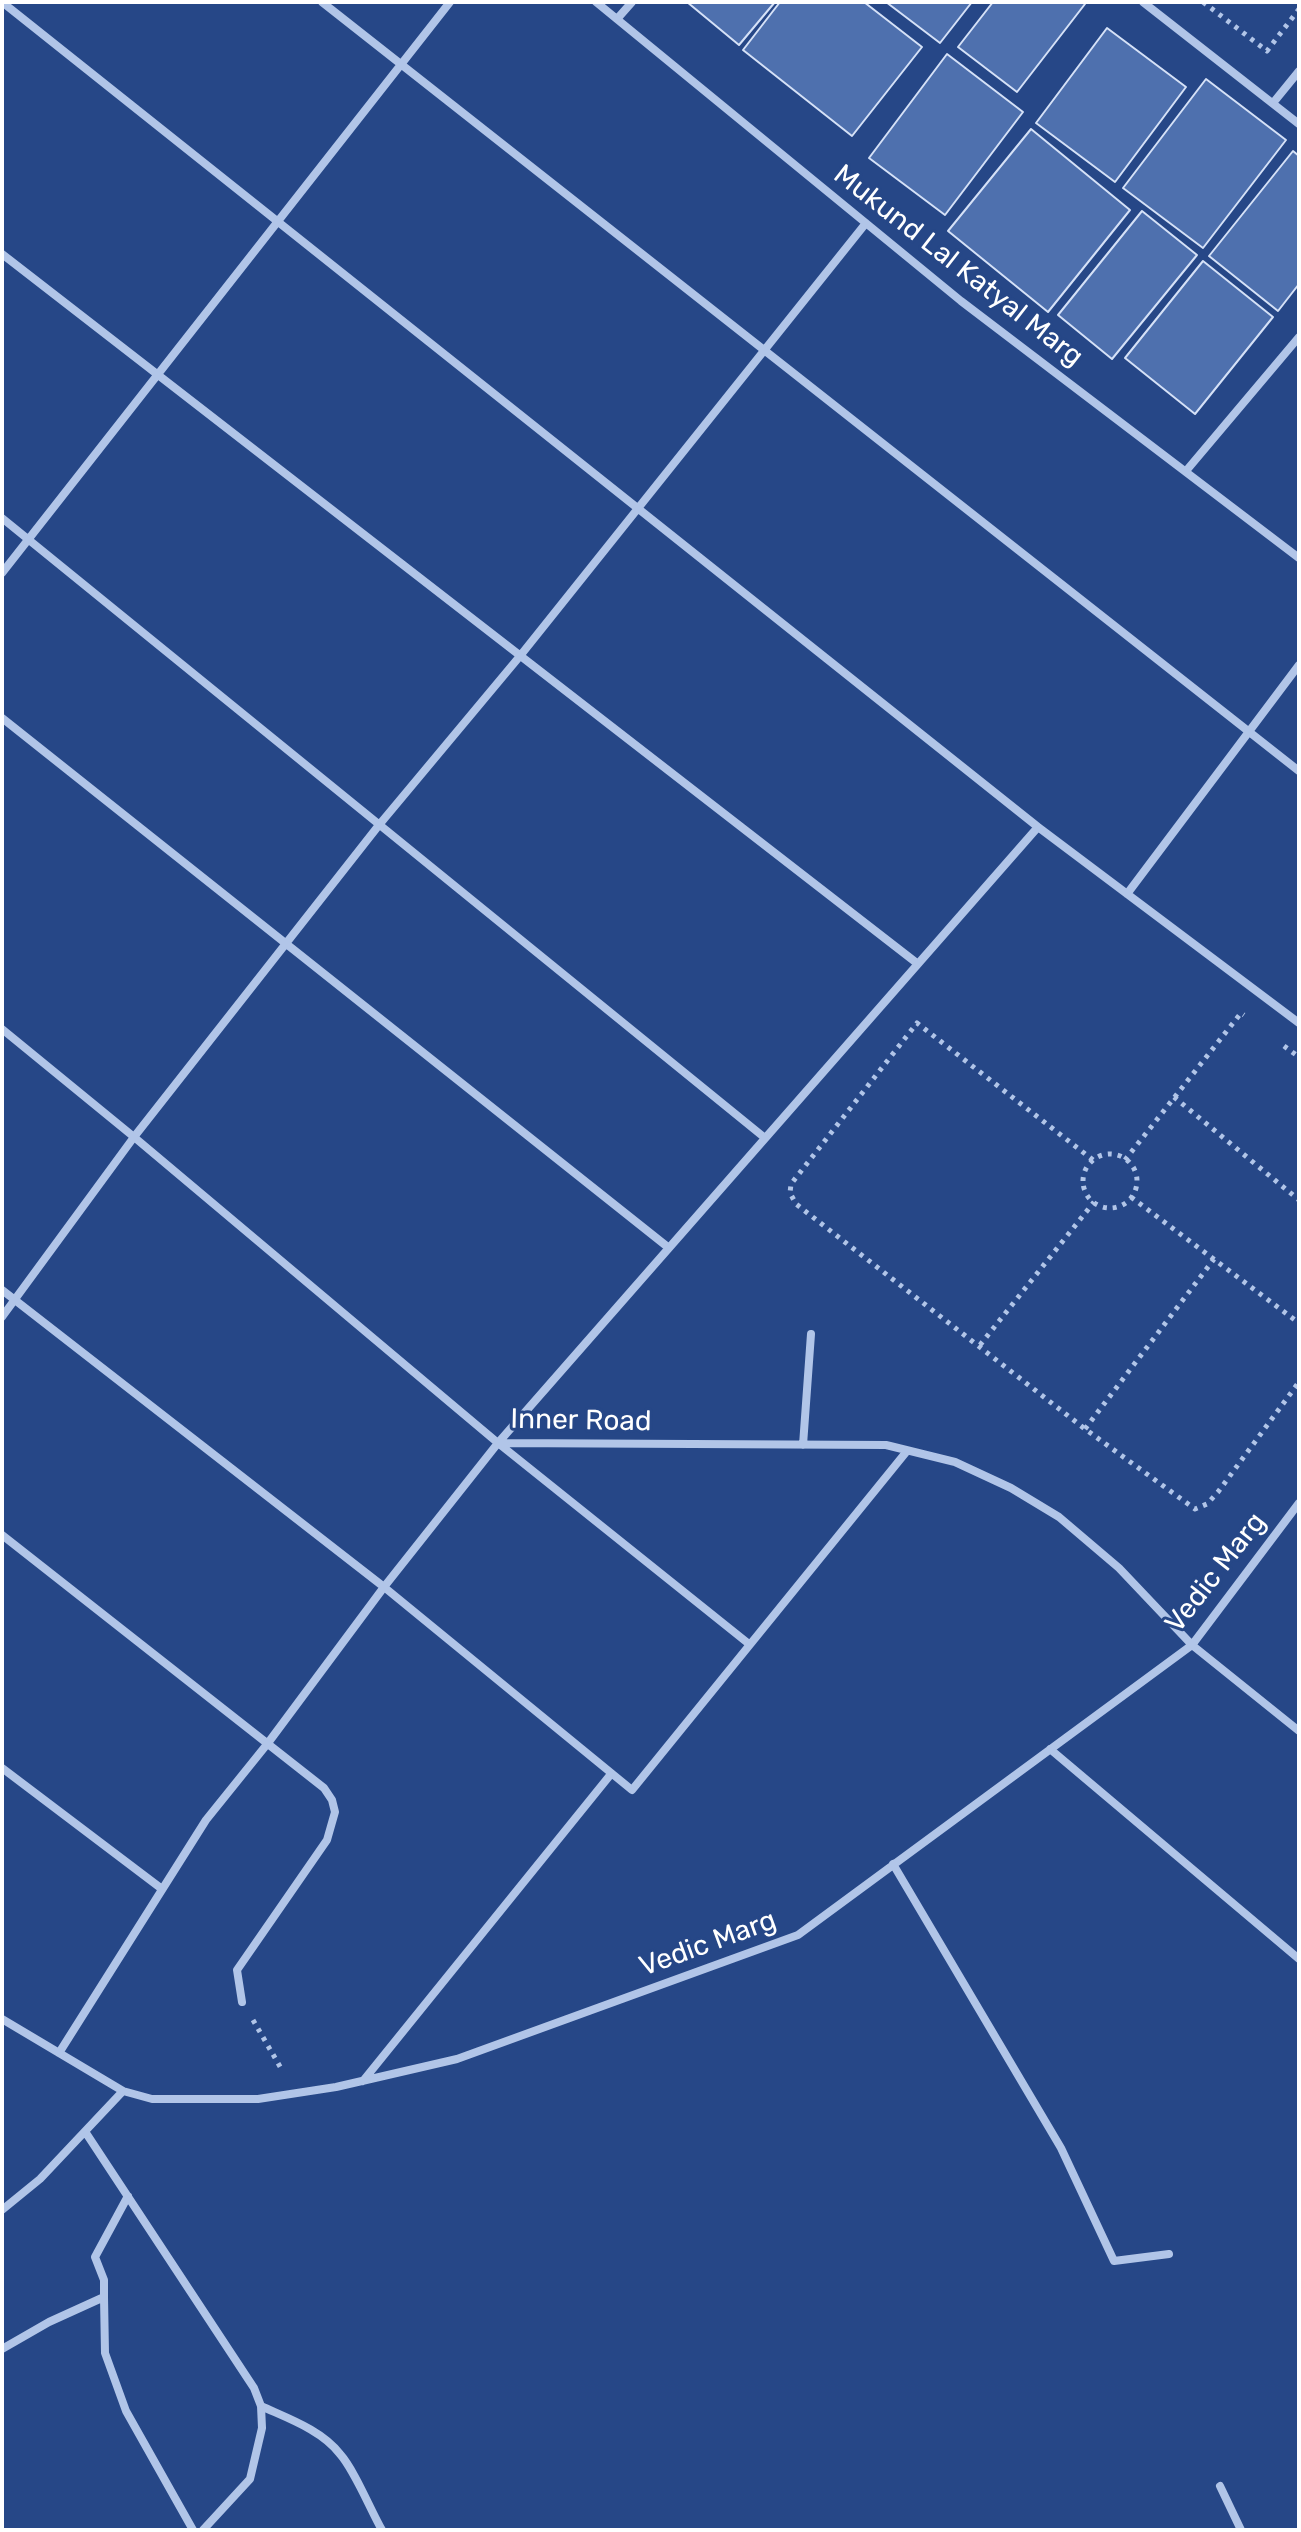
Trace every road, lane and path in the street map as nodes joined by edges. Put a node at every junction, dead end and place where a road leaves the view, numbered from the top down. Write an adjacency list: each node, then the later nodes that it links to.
1 (2, 2): 14 (street)
2 (322, 2): 10 (street)
3 (450, 2): 10 (street)
4 (596, 2): 9 (street, Mukund Lal Katyal Marg)
5 (632, 2): 9 (street)
6 (1143, 2): 12 (street)
7 (1203, 2): 8 (path)
8 (1299, 9)
9 (617, 19): 15 (street, Mukund Lal Katyal Marg)
10 (401, 65): 14 (street); 18 (street)
11 (1299, 71): 12 (street)
12 (1273, 103): 13 (street)
13 (1299, 124)
14 (277, 221): 19 (street); 21 (street)
15 (866, 223): 18 (street); 20 (street, Mukund Lal Katyal Marg)
16 (2, 254): 19 (street)
17 (1299, 337): 20 (street)
18 (765, 350): 21 (street); 29 (street)
19 (159, 375): 23 (street); 26 (street)
20 (1186, 471): 24 (street, Mukund Lal Katyal Marg)
21 (637, 508): 26 (street); 32 (street)
22 (2, 518): 23 (street)
23 (29, 539): 25 (street); 31 (street)
24 (1299, 558)
25 (2, 573)
26 (520, 656): 31 (street); 35 (street)
27 (1299, 665): 29 (street)
28 (2, 718): 34 (street)
29 (1250, 732): 30 (street); 33 (street)
30 (1299, 771)
31 (379, 825): 34 (street); 41 (street)
32 (1038, 827): 33 (street); 35 (street)
33 (1127, 894): 37 (street)
34 (286, 944): 40 (street); 47 (street)
35 (918, 964): 41 (street)
36 (1241, 1013): 39 (path)
37 (1299, 1023)
38 (2, 1029): 40 (street, Inner Road)
39 (1174, 1097): 43 (path); 45 (path)
40 (134, 1137): 50 (street); 57 (street, Inner Road)
41 (765, 1138): 47 (street)
42 (1093, 1160): 43 (path); 46 (path); 54 (path)
43 (1125, 1160): 44 (path)
44 (1131, 1197): 46 (path); 48 (path)
45 (1299, 1200)
46 (1094, 1202): 54 (path)
47 (669, 1248): 57 (street)
48 (1214, 1259): 52 (path); 56 (path)
49 (2, 1290): 50 (street)
50 (16, 1301): 51 (street); 62 (street)
51 (2, 1317)
52 (1299, 1323)
53 (811, 1334): 58 (street)
54 (980, 1345): 56 (path)
55 (1299, 1382): 56 (path)
56 (1085, 1429)
57 (498, 1443): 58 (street, Inner Road); 62 (street); 63 (street)
58 (803, 1445): 59 (street, Inner Road)
59 (907, 1451): 63 (street); 64 (street, Inner Road)
60 (1299, 1503): 64 (street, Vedic Marg)
61 (2, 1535): 66 (street)
62 (384, 1587): 66 (street); 69 (street)
63 (749, 1644): 69 (street)
64 (1192, 1645): 65 (street, Inner Road); 67 (street, Vedic Marg)
65 (1299, 1731)
66 (268, 1743): 71 (street); 73 (street)
67 (1050, 1749): 70 (street, Vedic Marg); 72 (street)
68 (2, 1768): 71 (street)
69 (611, 1774): 76 (street)
70 (893, 1864): 76 (street, Vedic Marg); 82 (street)
71 (162, 1889): 75 (street)
72 (1299, 1959)
73 (242, 2002): 78 (path)
74 (2, 2019): 75 (street, Vedic Marg)
75 (59, 2053): 77 (street, Vedic Marg)
76 (363, 2081): 78 (street, Vedic Marg)
77 (123, 2091): 78 (street, Vedic Marg); 79 (street)
78 (295, 2093)
79 (86, 2133): 80 (street); 81 (street)
80 (128, 2196): 83 (street); 85 (street)
81 (2, 2210)
82 (1169, 2254)
83 (104, 2297): 84 (street); 87 (street)
84 (2, 2349)
85 (261, 2406): 88 (street); 89 (street)
86 (1220, 2486): 90 (street)
87 (193, 2530)
88 (203, 2530)
89 (382, 2530)
90 (1241, 2530)

